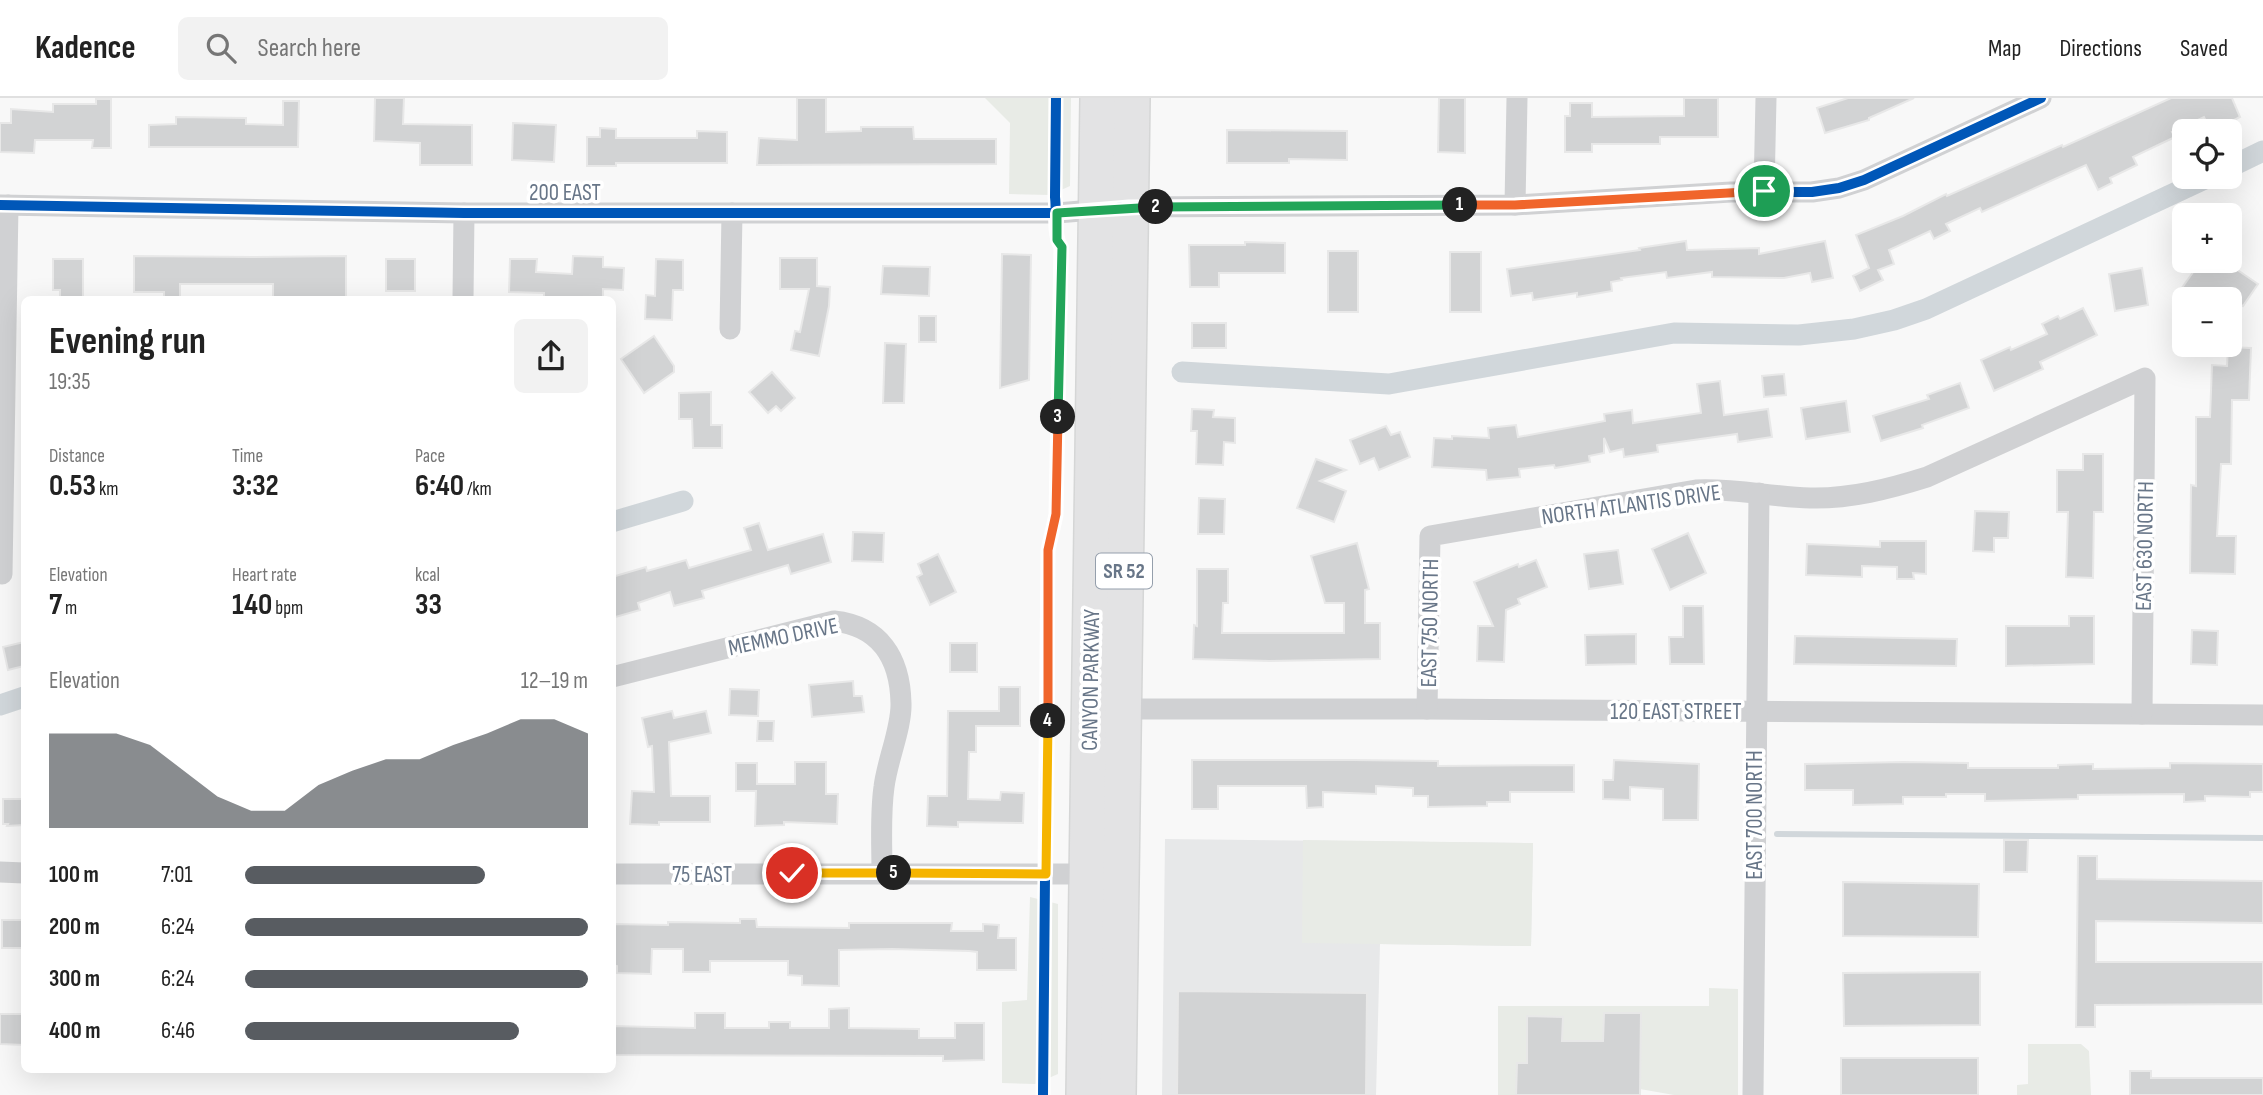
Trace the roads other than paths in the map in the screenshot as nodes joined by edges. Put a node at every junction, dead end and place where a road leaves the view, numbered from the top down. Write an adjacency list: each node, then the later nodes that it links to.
1 (1098, 98): 9 (highway, CANYON PARKWAY / SR 52)
2 (1132, 98): 9 (highway, CANYON PARKWAY / SR 52)
3 (1517, 98): 8 (street)
4 (1766, 98): 6 (street)
5 (2041, 98): 6 (street, 200 EAST)
6 (1764, 191): 8 (street, 200 EAST)
7 (4, 205): 10 (street, 200 EAST); 15 (street)
8 (1515, 205): 9 (street, 200 EAST)
9 (1113, 209): 11 (street, 200 EAST); 20 (highway, CANYON PARKWAY / SR 52)
10 (464, 213): 11 (street, 200 EAST); 12 (street)
11 (732, 213): 13 (street)
12 (463, 296)
13 (730, 330)
14 (2145, 378): 16 (street, NORTH ATLANTIS DRIVE); 23 (street, EAST 630 NORTH)
15 (15, 485): 18 (street)
16 (1759, 494): 17 (street, NORTH ATLANTIS DRIVE); 22 (street, EAST 700 NORTH)
17 (1430, 536): 21 (street, EAST 750 NORTH)
18 (2, 574)
19 (616, 676): 27 (street, MEMMO DRIVE)
20 (1106, 709): 21 (street, 120 EAST STREET); 29 (highway, CANYON PARKWAY / SR 52); 31 (highway, CANYON PARKWAY / SR 52)
21 (1427, 709): 22 (street, 120 EAST STREET)
22 (1755, 711): 23 (street, 120 EAST STREET); 32 (street, EAST 700 NORTH)
23 (2142, 713): 24 (street, 120 EAST STREET)
24 (2263, 715)
25 (0, 873): 26 (street)
26 (21, 873)
27 (882, 873): 28 (street, 75 EAST); 29 (street, 75 EAST)
28 (616, 874)
29 (1086, 874): 30 (highway, CANYON PARKWAY / SR 52)
30 (1084, 1095)
31 (1118, 1095)
32 (1752, 1095)

